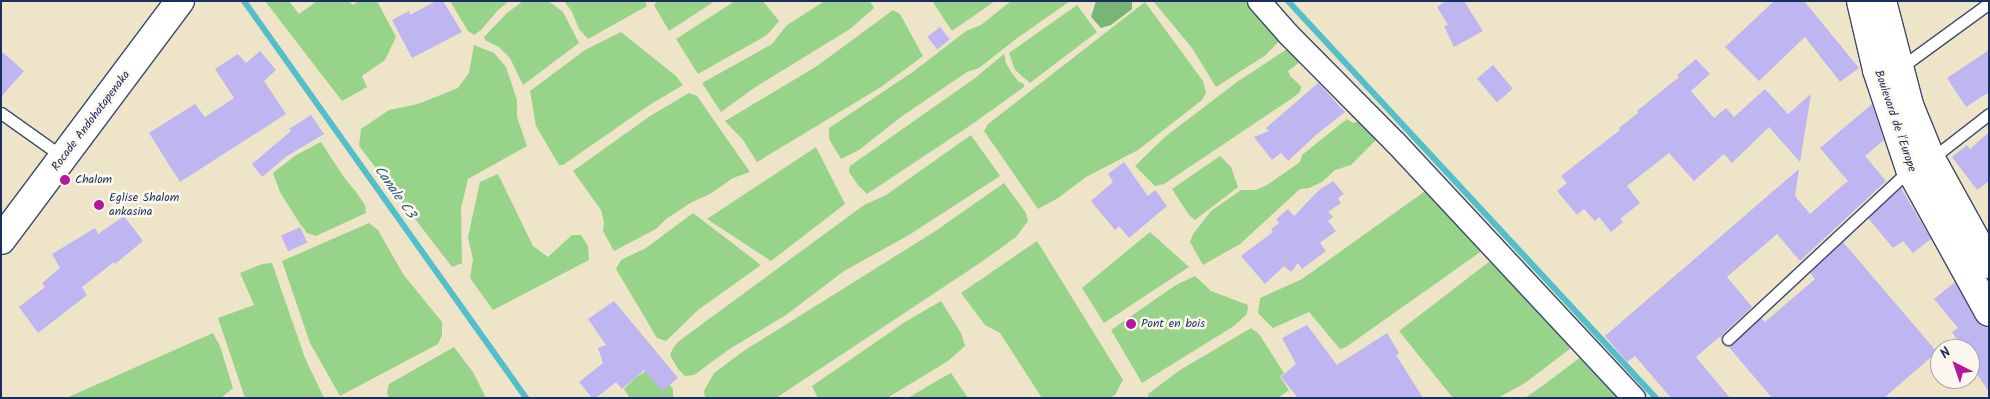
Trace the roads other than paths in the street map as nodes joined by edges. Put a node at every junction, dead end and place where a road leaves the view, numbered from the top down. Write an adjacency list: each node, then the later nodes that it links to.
1 (180, 1): 9 (main road, Rocade Andohatapenaka)
2 (1259, 1): 15 (street)
3 (1861, 1): 10 (main road, Boulevard de l'Europe)
4 (1882, 1): 6 (main road, Boulevard de l'Europe)
5 (1989, 3): 6 (lane)
6 (1900, 68): 10 (main road, Boulevard de l'Europe)
7 (1989, 114): 10 (lane)
8 (6, 116): 9 (lane)
9 (63, 158): 11 (main road, Rocade Andohatapenaka)
10 (1920, 164): 12 (main road, Boulevard de l'Europe); 13 (main road, Boulevard de l'Europe); 14 (lane)
11 (1, 240)
12 (1989, 264)
13 (1989, 312)
14 (1728, 339)
15 (1634, 398)

